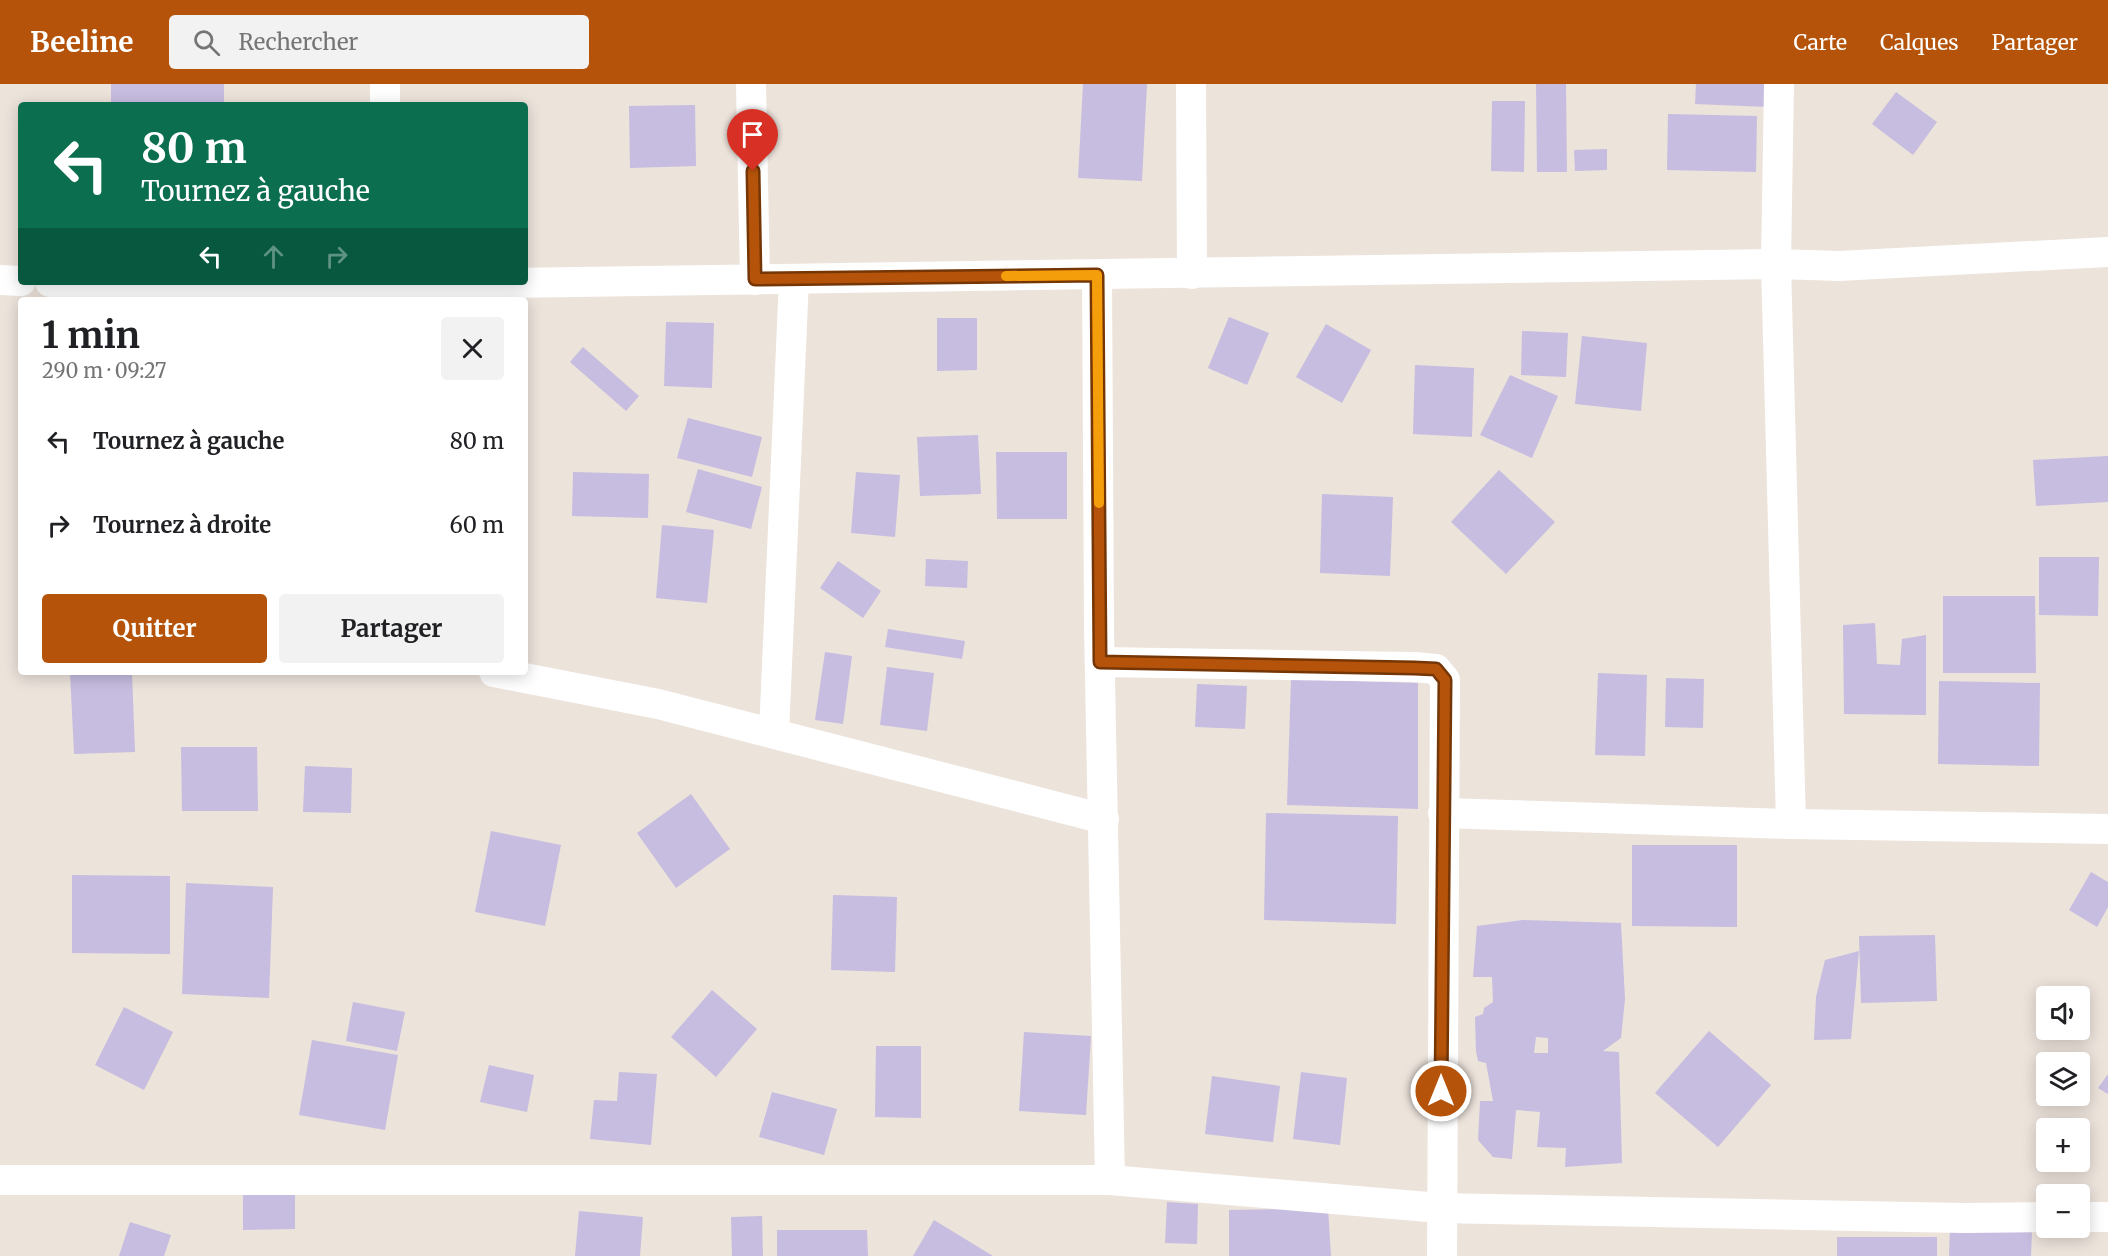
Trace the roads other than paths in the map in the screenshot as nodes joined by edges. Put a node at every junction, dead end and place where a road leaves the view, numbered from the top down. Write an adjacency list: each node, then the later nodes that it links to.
1 (385, 84): 5 (street)
2 (751, 84): 10 (street)
3 (1191, 84): 8 (street)
4 (1779, 84): 7 (street)
5 (385, 102)
6 (2108, 252): 7 (street)
7 (1776, 264): 8 (street); 23 (street)
8 (1192, 274): 9 (street)
9 (1097, 275): 11 (street); 18 (street)
10 (755, 279): 11 (street); 14 (street)
11 (794, 279): 20 (street)
12 (0, 280): 13 (street)
13 (18, 280)
14 (528, 281)
15 (81, 285): 17 (street)
16 (347, 285): 17 (street)
17 (174, 294)
18 (1100, 662): 21 (street); 22 (street)
19 (509, 675): 20 (street)
20 (774, 734): 22 (street)
21 (1443, 813): 23 (street); 27 (street)
22 (1104, 819): 26 (street)
23 (1791, 824): 24 (street)
24 (2108, 829)
25 (0, 1180): 26 (street)
26 (1110, 1180): 27 (street)
27 (1440, 1208): 28 (street); 31 (street)
28 (2036, 1217)
29 (2090, 1217): 30 (street)
30 (2108, 1217)
31 (1442, 1256)

